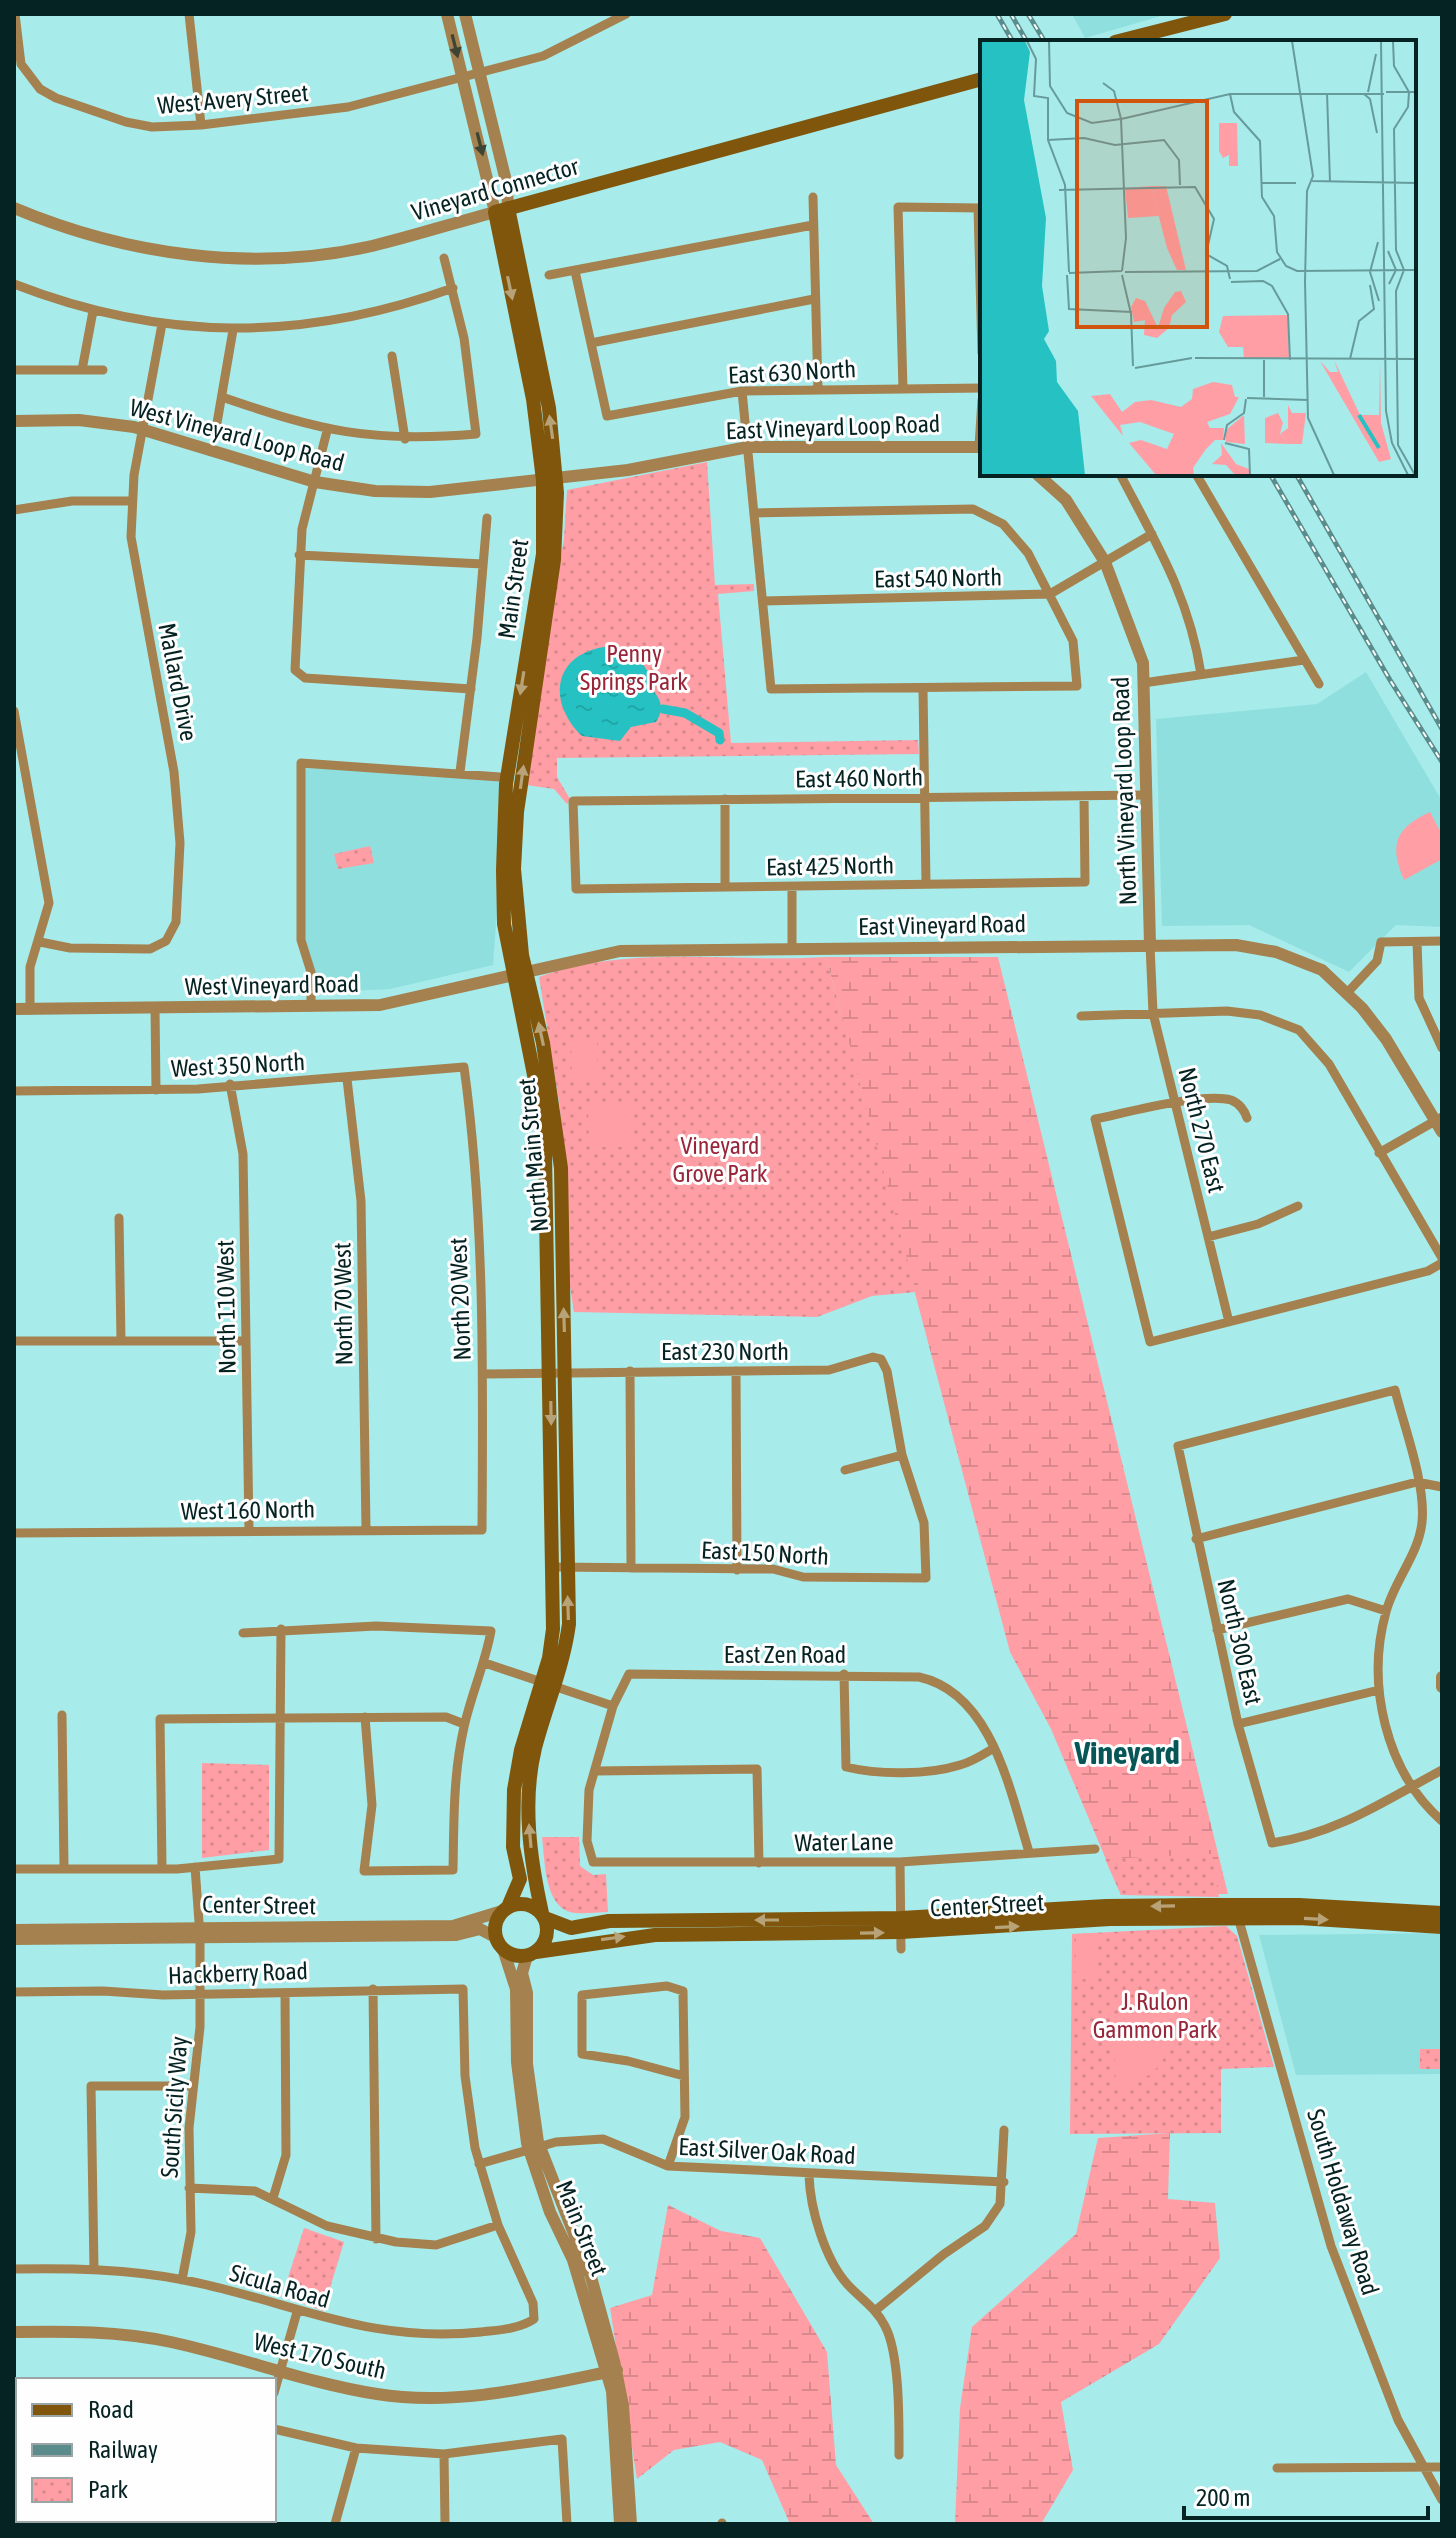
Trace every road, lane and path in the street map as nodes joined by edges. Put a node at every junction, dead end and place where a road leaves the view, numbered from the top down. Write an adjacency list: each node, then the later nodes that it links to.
1 (15, 14): 11 (street, West Avery Street)
2 (189, 14): 11 (street)
3 (447, 14): 9 (street, one-way to 9)
4 (465, 14): 8 (street)
5 (626, 14): 8 (street, West Avery Street)
6 (1225, 14): 7 (main road)
7 (1123, 40)
8 (479, 73): 9 (street, West Avery Street); 15 (street)
9 (463, 77): 11 (street, West Avery Street); 15 (street, one-way to 15)
10 (980, 80): 15 (main road, Vineyard Connector)
11 (201, 125)
12 (813, 197): 16 (street)
13 (14, 208): 15 (street, Vineyard Connector)
14 (980, 208): 32 (street)
15 (502, 210): 46 (main road, Main Street)
16 (813, 225): 18 (street); 22 (street)
17 (444, 258): 21 (street)
18 (575, 271): 19 (street); 26 (street)
19 (549, 275)
20 (14, 284): 23 (street)
21 (453, 288): 25 (street); 40 (street)
22 (814, 299): 26 (street); 33 (street)
23 (93, 311): 24 (street); 29 (street)
24 (162, 324): 25 (street); 38 (street, Mallard Drive)
25 (233, 330): 35 (street)
26 (591, 343): 34 (street, East 630 North)
27 (392, 356): 40 (street)
28 (14, 370): 29 (street)
29 (82, 370): 30 (street)
30 (103, 370)
31 (980, 388): 32 (street, East 630 North)
32 (903, 389): 33 (street, East 630 North)
33 (818, 390): 34 (street, East 630 North)
34 (742, 391): 42 (street)
35 (222, 397): 37 (street); 39 (street)
36 (14, 421): 38 (street, West Vineyard Loop Road)
37 (217, 423)
38 (145, 429): 47 (street, West Vineyard Loop Road); 48 (street, Mallard Drive)
39 (327, 431): 40 (street); 47 (street)
40 (405, 439)
41 (980, 446): 42 (street, East Vineyard Loop Road)
42 (748, 447): 46 (street, East Vineyard Loop Road); 50 (street)
43 (1039, 476): 55 (street, North Vineyard Loop Road)
44 (1121, 476): 52 (street)
45 (1197, 476): 59 (street)
46 (550, 479): 47 (street, West Vineyard Loop Road); 54 (main road, Main Street); 81 (main road, Main Street, one-way to 81)
47 (315, 482): 53 (street)
48 (131, 501): 49 (street); 77 (street, Mallard Drive)
49 (14, 510)
50 (755, 513): 57 (street); 58 (street)
51 (487, 518): 56 (street)
52 (1152, 534): 55 (street, East 540 North); 60 (street)
53 (299, 555): 56 (street); 63 (street)
54 (554, 560): 81 (main road, North Main Street, one-way to 54)
55 (1105, 562): 57 (street, East 540 North); 61 (street, North Vineyard Loop Road)
56 (483, 564): 63 (street)
57 (1050, 594): 58 (street, East 540 North); 64 (street)
58 (764, 601): 64 (street)
59 (1304, 660): 60 (street); 62 (street)
60 (1201, 674): 61 (street)
61 (1143, 683): 68 (street, North Vineyard Loop Road)
62 (1319, 684)
63 (471, 689): 66 (street)
64 (923, 689): 70 (street)
65 (14, 711): 77 (street)
66 (460, 772): 67 (street); 83 (street)
67 (500, 777)
68 (1146, 795): 69 (street, East 460 North); 79 (street, North Vineyard Loop Road)
69 (1084, 796): 70 (street, East 460 North); 72 (street, East 425 North)
70 (925, 797): 71 (street, East 460 North); 72 (street)
71 (725, 799): 73 (street); 75 (street, East 460 North)
72 (926, 884): 74 (street, East 425 North)
73 (725, 887): 74 (street, East 425 North); 75 (street, East 425 North)
74 (792, 888): 80 (street)
75 (576, 889)
76 (1442, 941): 78 (street)
77 (40, 942): 86 (street)
78 (1417, 942): 82 (street); 89 (street)
79 (1150, 945): 80 (street, East Vineyard Road); 82 (street, East Vineyard Road); 87 (street, North 270 East)
80 (792, 948): 81 (street, East Vineyard Road)
81 (520, 972): 83 (street, West Vineyard Road); 109 (main road, North Main Street); 110 (main road, North Main Street, one-way to 81)
82 (1346, 994): 97 (street, East Vineyard Road)
83 (311, 1007): 84 (street, West Vineyard Road)
84 (155, 1008): 86 (street, West Vineyard Road); 93 (street)
85 (14, 1009): 86 (street, West Vineyard Road)
86 (30, 1010)
87 (1153, 1013): 88 (street); 95 (street, North 270 East); 98 (street)
88 (1081, 1016)
89 (1442, 1047)
90 (464, 1067): 91 (street, West 350 North); 111 (street, North 20 West)
91 (347, 1079): 92 (street, West 350 North); 116 (street, North 70 West)
92 (230, 1084): 93 (street, West 350 North); 106 (street, North 110 West)
93 (156, 1090): 94 (street, West 350 North)
94 (14, 1091)
95 (1175, 1102): 96 (street); 101 (street, North 270 East); 103 (street)
96 (1247, 1118)
97 (1440, 1123): 98 (street)
98 (1379, 1153): 102 (street)
99 (1298, 1206): 101 (street)
100 (119, 1218): 105 (street)
101 (1208, 1237): 103 (street, North 270 East)
102 (1442, 1261): 103 (street)
103 (1229, 1322)
104 (14, 1341): 105 (street)
105 (121, 1341): 106 (street)
106 (246, 1341): 117 (street, North 110 West)
107 (630, 1371): 108 (street, East 230 North); 110 (street, East 230 North); 122 (street)
108 (736, 1371): 112 (street, East 230 North); 123 (street)
109 (550, 1372): 110 (street, East 230 North); 111 (street, East 230 North); 121 (main road, North Main Street, one-way to 121)
110 (567, 1372): 121 (main road, North Main Street)
111 (483, 1374): 118 (street, North 20 West)
112 (902, 1455): 113 (street); 123 (street, East 150 North)
113 (845, 1470)
114 (1417, 1482): 115 (street); 120 (street); 120 (street, North 300 East); 124 (street)
115 (1442, 1487)
116 (366, 1529): 117 (street, West 160 North); 118 (street, West 160 North)
117 (249, 1530): 119 (street, West 160 North)
118 (482, 1530)
119 (14, 1533)
120 (1196, 1539): 126 (street, North 300 East)
121 (560, 1567): 122 (street, East 150 North); 131 (main road, North Main Street); 132 (main road, North Main Street, one-way to 121)
122 (631, 1568): 123 (street, East 150 North)
123 (737, 1570)
124 (1386, 1611): 126 (street); 134 (street)
125 (281, 1629): 127 (street); 128 (street); 137 (street)
126 (1217, 1630): 140 (street, North 300 East)
127 (243, 1633)
128 (485, 1663): 131 (street); 139 (street)
129 (844, 1674): 135 (street, East Zen Road); 141 (street, East Zen Road); 141 (street)
130 (1442, 1677): 133 (street)
131 (541, 1681): 132 (street); 154 (main road, North Main Street)
132 (556, 1684): 135 (street); 157 (main road, North Main Street, one-way to 132)
133 (1442, 1687)
134 (1379, 1690): 140 (street); 144 (street)
135 (613, 1706): 143 (street)
136 (62, 1715): 151 (street)
137 (280, 1717): 138 (street); 150 (street); 152 (street)
138 (365, 1717): 139 (street); 139 (street)
139 (464, 1724)
140 (1238, 1724): 144 (street, North 300 East)
141 (994, 1748): 147 (street)
142 (1442, 1770): 144 (street)
143 (597, 1771): 149 (street); 149 (street, Water Lane)
144 (1413, 1787): 145 (street)
145 (1442, 1821)
146 (1095, 1849): 147 (street, Water Lane)
147 (1029, 1852): 148 (street, Water Lane)
148 (900, 1862): 149 (street, Water Lane); 160 (street)
149 (759, 1863)
150 (195, 1867): 152 (street); 162 (street, South Sicily Way)
151 (64, 1868): 152 (street); 153 (street)
152 (162, 1868)
153 (14, 1869)
154 (505, 1909): 157 (main road); 162 (street, Center Street); 164 (main road)
155 (1397, 1910): 156 (main road, Center Street); 158 (main road, Center Street); 159 (main road)
156 (1238, 1912): 159 (main road, Center Street, one-way to 159); 160 (main road, Center Street); 196 (street, South Holdaway Road)
157 (544, 1916): 160 (main road, Center Street, one-way to 157); 166 (main road)
158 (1442, 1917): 159 (main road, Center Street)
159 (1345, 1920)
160 (901, 1925): 165 (street); 166 (main road, Center Street, one-way to 160)
161 (14, 1930): 162 (street, Center Street)
162 (200, 1931): 163 (street, Center Street); 164 (street, Center Street); 170 (street, South Sicily Way)
163 (14, 1939)
164 (499, 1943): 166 (main road); 174 (street, Main Street)
165 (901, 1949)
166 (531, 1954): 174 (street, Main Street)
167 (373, 1989): 169 (street, Hackberry Road); 175 (street, Hackberry Road); 182 (street)
168 (14, 1992): 170 (street, Hackberry Road)
169 (285, 1993): 170 (street, Hackberry Road); 180 (street)
170 (199, 1994): 172 (street, South Sicily Way)
171 (684, 2076): 171 (street); 176 (street)
172 (191, 2086): 179 (street, South Sicily Way); 184 (street)
173 (1004, 2130): 178 (street)
174 (535, 2149): 175 (street, East Silver Oak Road); 176 (street, East Silver Oak Road); 190 (street, Main Street)
175 (479, 2164): 181 (street)
176 (668, 2166): 177 (street, East Silver Oak Road)
177 (809, 2175): 178 (street, East Silver Oak Road); 186 (street)
178 (1004, 2182): 186 (street)
179 (189, 2188): 180 (street); 185 (street, South Sicily Way)
180 (273, 2198): 182 (street)
181 (498, 2225): 182 (street); 187 (street, Sicula Road)
182 (376, 2239)
183 (14, 2269): 184 (street, Sicula Road)
184 (94, 2269): 185 (street, Sicula Road)
185 (182, 2280): 187 (street, Sicula Road)
186 (876, 2310): 195 (street)
187 (297, 2312): 189 (street)
188 (14, 2332): 189 (street, West 170 South)
189 (280, 2371): 190 (street, West 170 South); 191 (street)
190 (612, 2371): 203 (street, Main Street); 204 (street, Main Street)
191 (276, 2386)
192 (276, 2429): 193 (street)
193 (356, 2448): 194 (street); 200 (street)
194 (444, 2454): 201 (street); 202 (street)
195 (899, 2455)
196 (1422, 2467): 197 (street); 198 (street); 199 (street, South Holdaway Road)
197 (1442, 2467)
198 (1277, 2468)
199 (1442, 2500)
200 (335, 2524)
201 (445, 2524)
202 (567, 2524)
203 (620, 2524)
204 (631, 2524)

